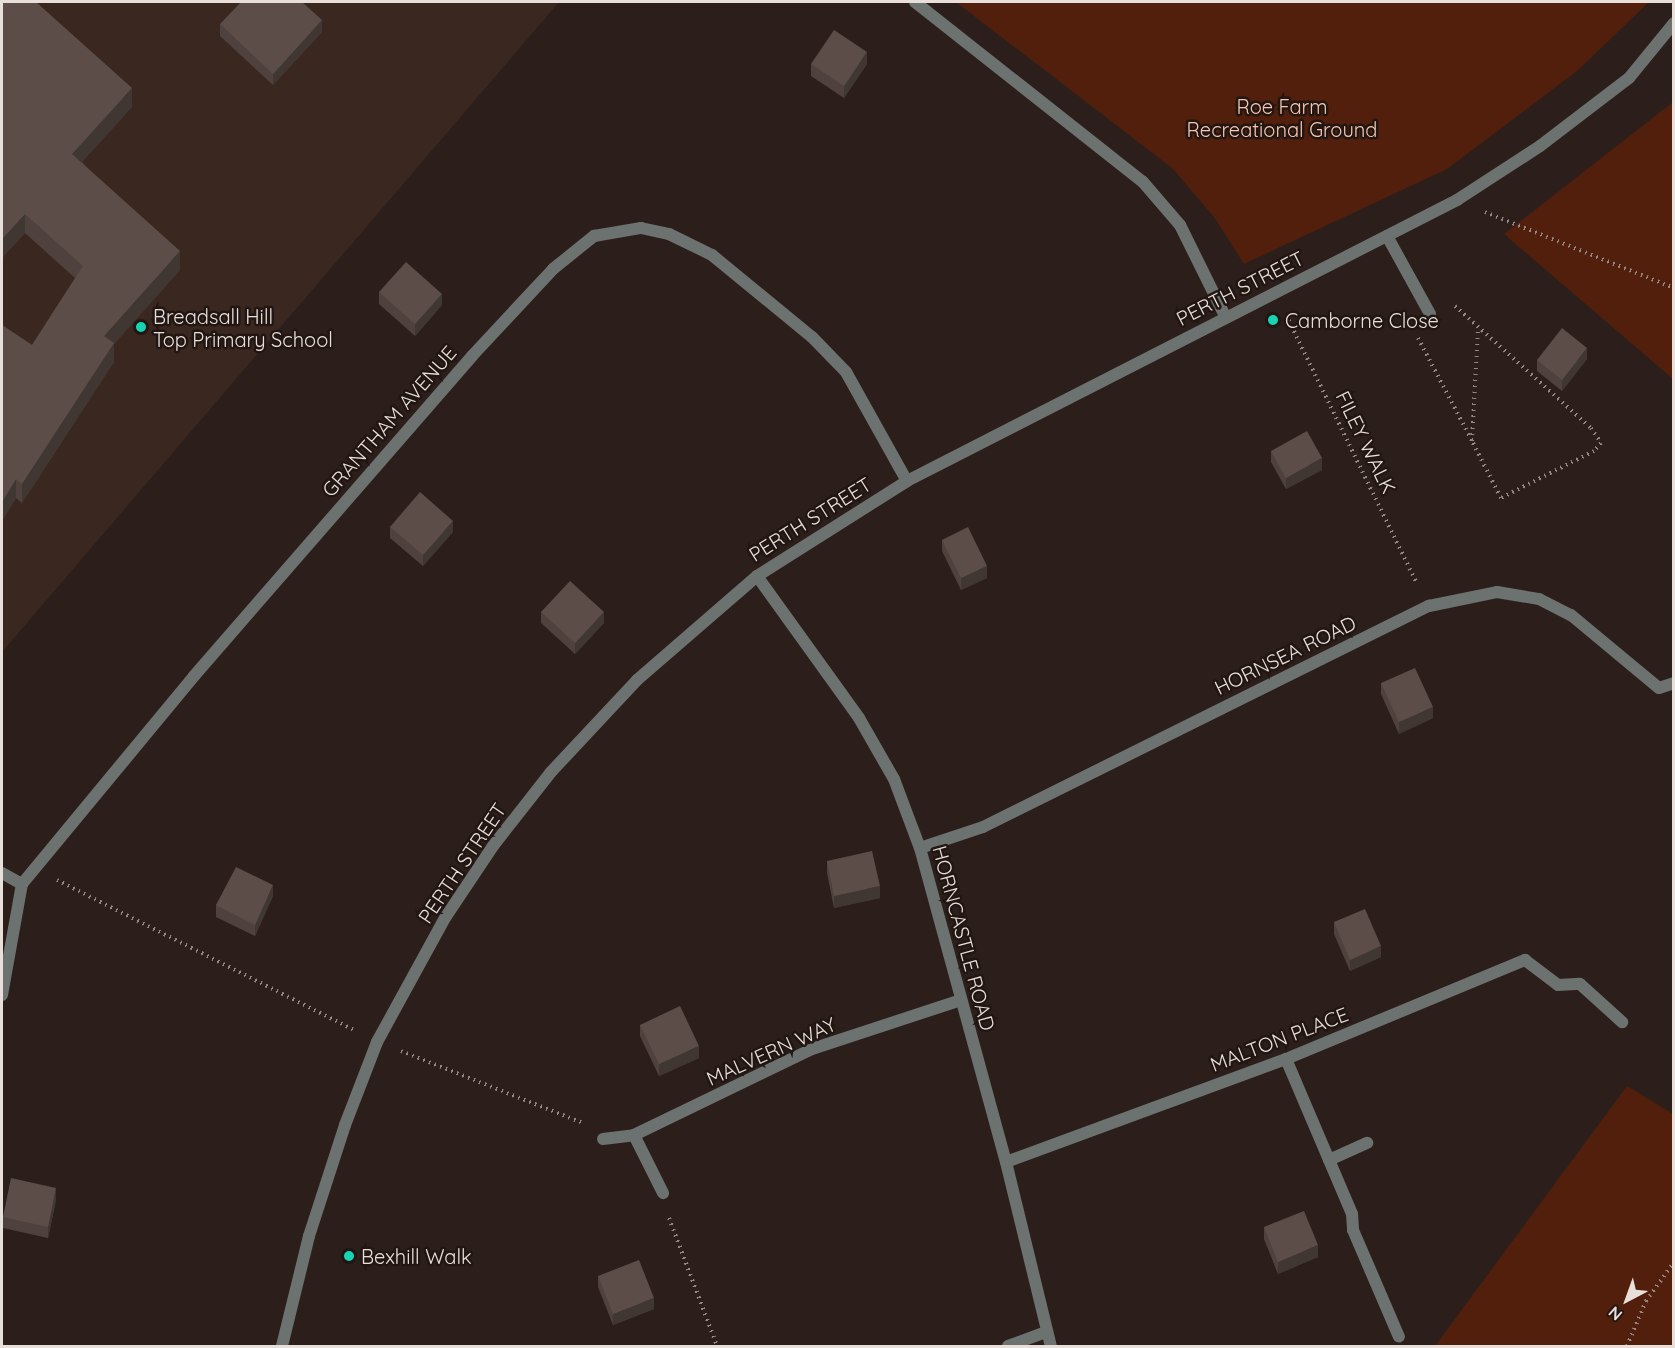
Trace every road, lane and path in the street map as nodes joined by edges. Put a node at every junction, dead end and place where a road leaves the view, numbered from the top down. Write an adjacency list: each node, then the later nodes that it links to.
1 (915, 2): 8 (street)
2 (1674, 23): 3 (street, PERTH STREET)
3 (1457, 200): 4 (street, PERTH STREET); 5 (path)
4 (1387, 236): 6 (street, PERTH STREET); 7 (street)
5 (1674, 288)
6 (1276, 292): 8 (street, PERTH STREET); 12 (path, FILEY WALK)
7 (1430, 314): 9 (path)
8 (1225, 316): 10 (street, PERTH STREET)
9 (1472, 441): 9 (path)
10 (907, 481): 11 (street, PERTH STREET); 15 (street, GRANTHAM AVENUE)
11 (757, 576): 14 (street, HORNCASTLE ROAD); 21 (street, PERTH STREET)
12 (1429, 606): 13 (street, HORNSEA ROAD); 14 (street, HORNSEA ROAD)
13 (1674, 683)
14 (920, 848): 19 (street, HORNCASTLE ROAD)
15 (35, 869): 17 (street, GRANTHAM AVENUE); 21 (path)
16 (2, 873): 17 (street)
17 (22, 884): 18 (street)
18 (2, 995)
19 (961, 1000): 23 (street, MALVERN WAY); 27 (street, HORNCASTLE ROAD)
20 (1622, 1022): 22 (street, MALTON PLACE)
21 (377, 1042): 24 (path); 32 (street, PERTH STREET)
22 (1286, 1059): 26 (street); 27 (street, MALTON PLACE)
23 (634, 1135): 24 (street, MALVERN WAY); 28 (street)
24 (603, 1139)
25 (1367, 1143): 26 (street)
26 (1329, 1160): 31 (street)
27 (1006, 1162): 30 (street, HORNCASTLE ROAD)
28 (663, 1192): 33 (path)
29 (1674, 1262): 36 (path)
30 (1046, 1332): 34 (street); 35 (street, HORNCASTLE ROAD)
31 (1399, 1337)
32 (282, 1347)
33 (717, 1347)
34 (1008, 1347)
35 (1051, 1347)
36 (1627, 1347)

